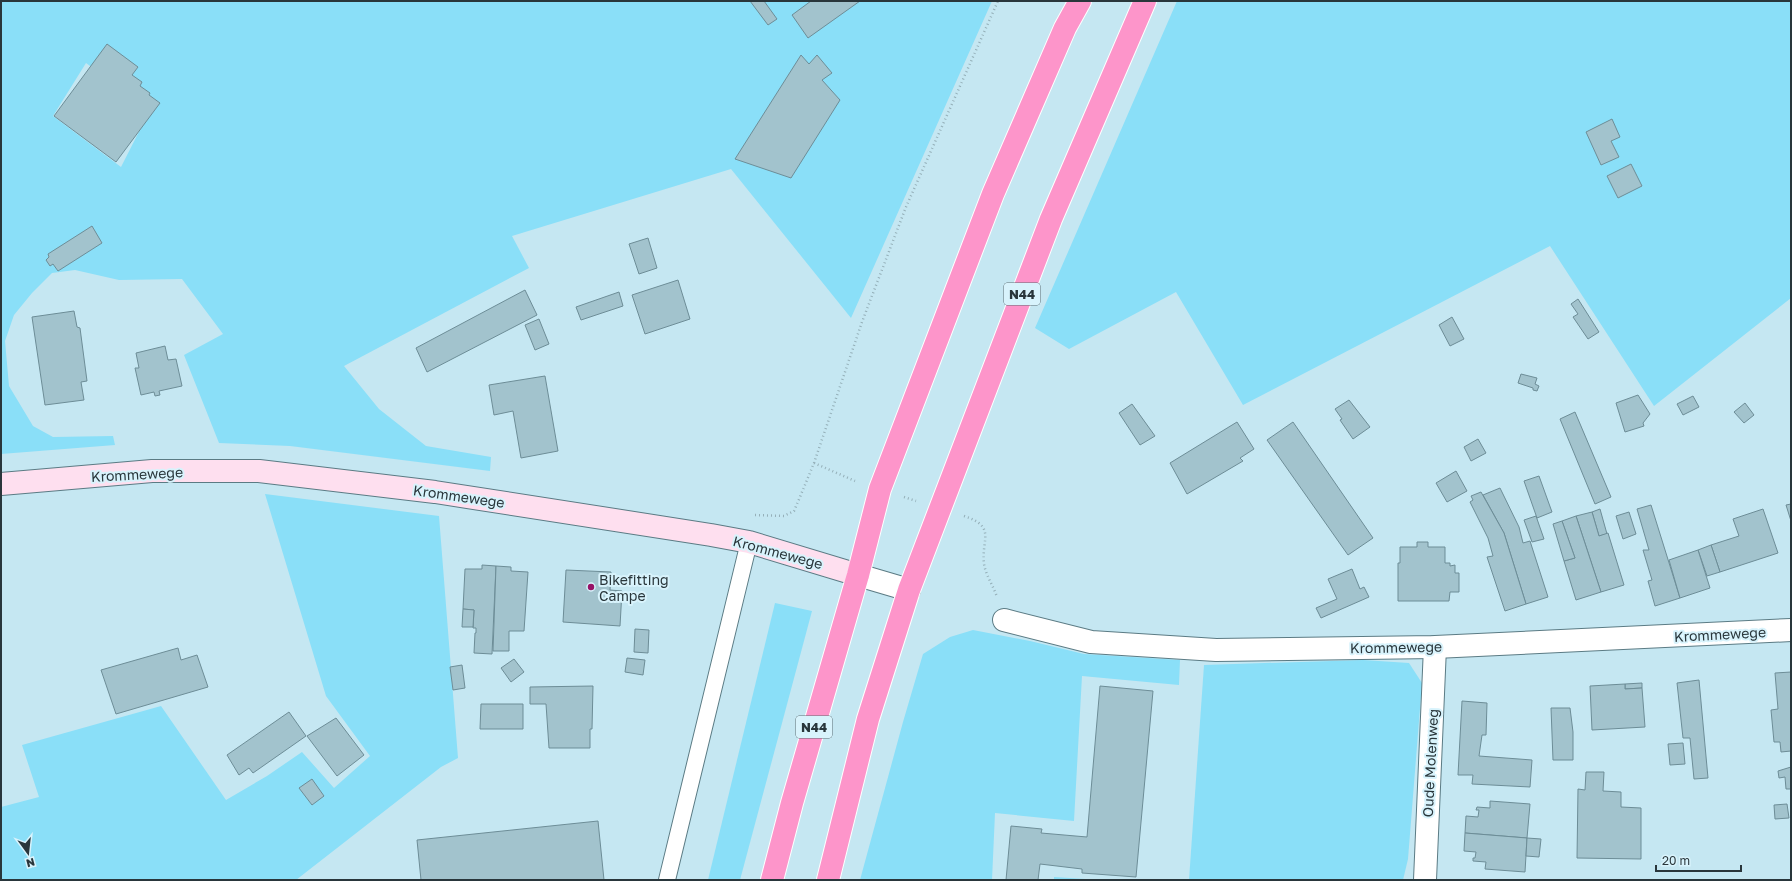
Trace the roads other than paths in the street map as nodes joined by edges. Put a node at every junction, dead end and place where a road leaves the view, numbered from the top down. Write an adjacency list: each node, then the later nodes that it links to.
1 (1080, 1): 5 (highway, N44)
2 (1145, 1): 6 (highway, N44)
3 (1, 484): 4 (street, Krommewege)
4 (749, 542): 5 (street, Krommewege); 10 (lane)
5 (858, 576): 6 (street, Krommewege); 11 (highway, N44)
6 (909, 590): 12 (highway, N44)
7 (1004, 620): 9 (street, Krommewege)
8 (1791, 630): 9 (street, Krommewege)
9 (1435, 647): 13 (street, Oude Molenweg)
10 (667, 880)
11 (772, 880)
12 (828, 880)
13 (1425, 880)

